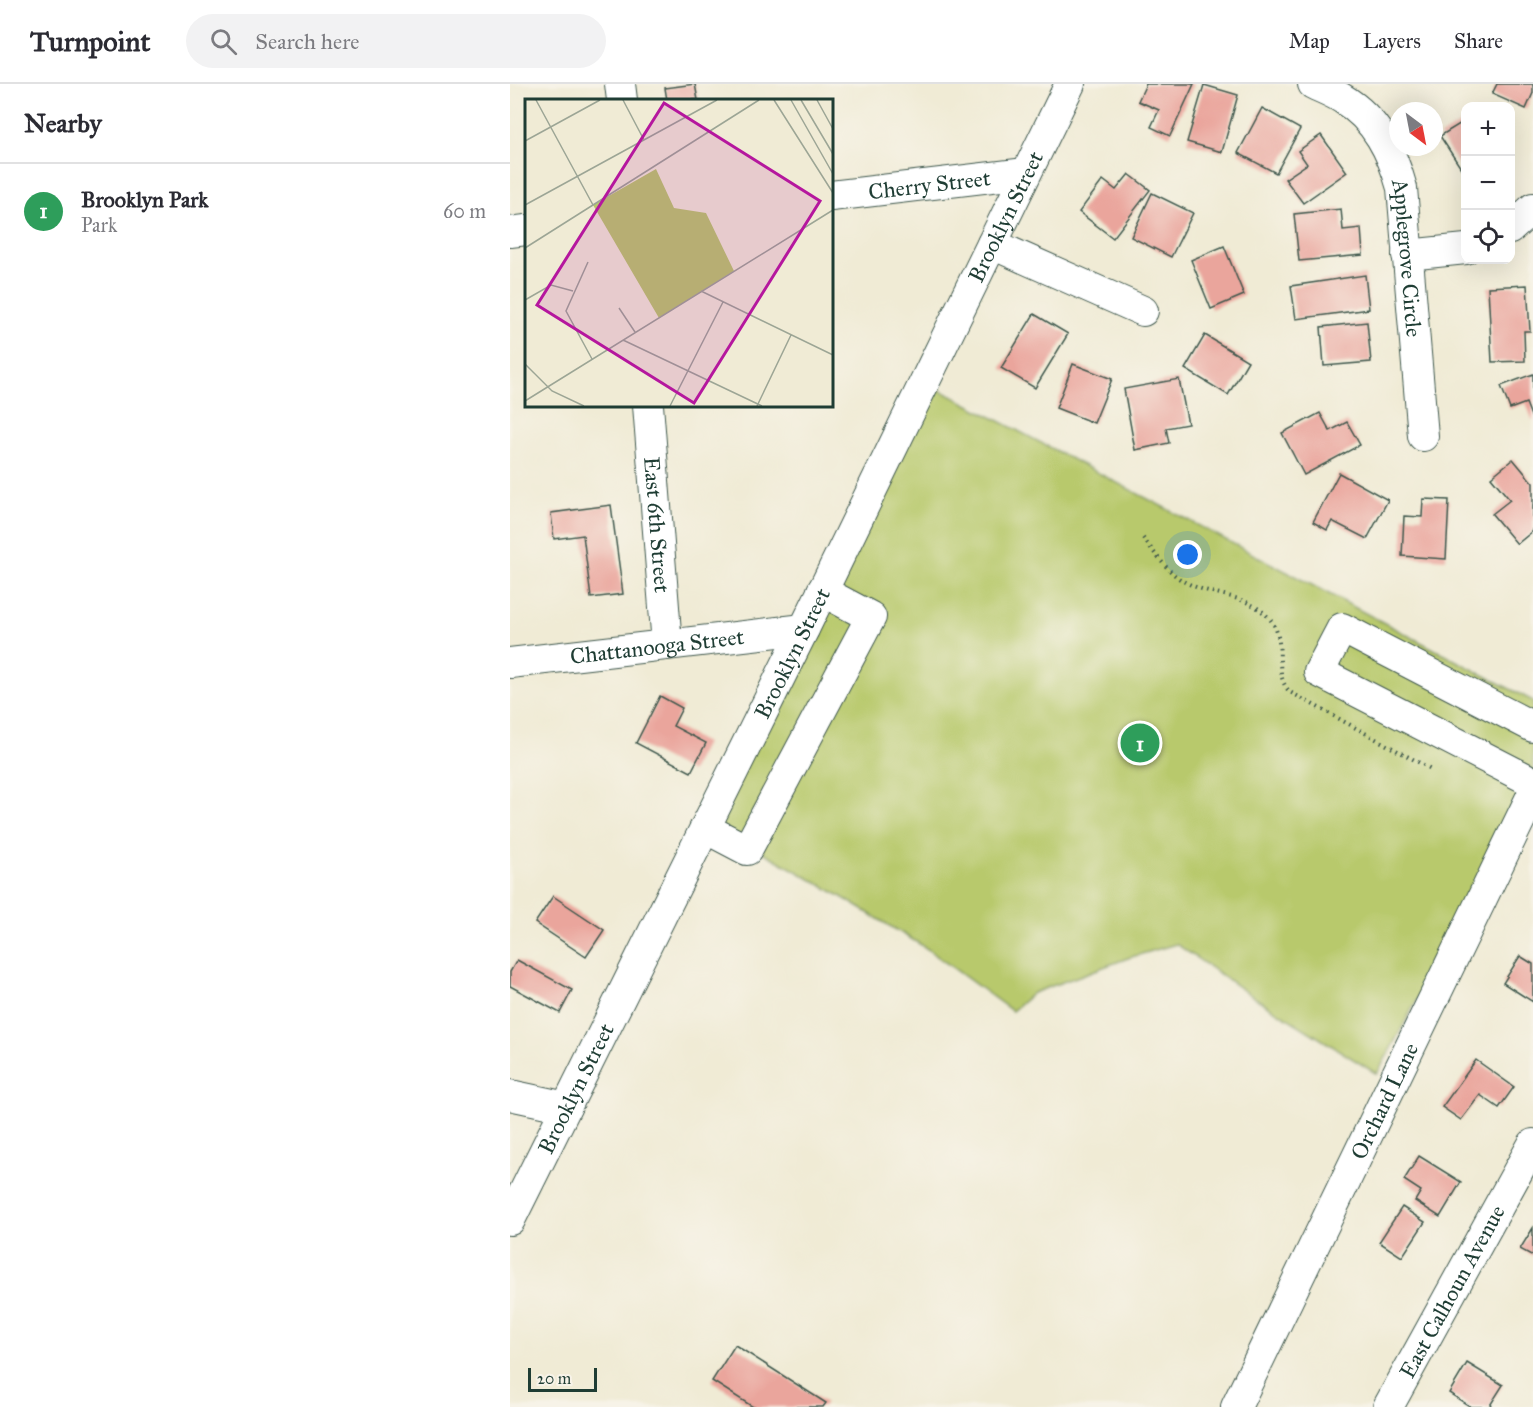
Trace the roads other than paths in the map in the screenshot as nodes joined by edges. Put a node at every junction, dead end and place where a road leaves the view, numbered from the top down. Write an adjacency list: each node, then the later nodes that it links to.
1 (620, 84): 4 (street)
2 (1070, 84): 5 (street, Brooklyn Street)
3 (1313, 84): 13 (street, Applegrove Circle)
4 (622, 99)
5 (1026, 174): 6 (street, Cherry Street); 11 (street, Brooklyn Street)
6 (832, 196)
7 (1533, 208): 8 (street)
8 (1515, 224)
9 (525, 230): 10 (street)
10 (510, 232)
11 (992, 244): 14 (street); 17 (street, Brooklyn Street)
12 (1461, 250): 13 (street)
13 (1407, 255): 16 (street, Applegrove Circle)
14 (1143, 311)
15 (648, 406): 19 (street, East 6th Street)
16 (1422, 436)
17 (822, 591): 18 (street, Brooklyn Street); 24 (street)
18 (804, 629): 19 (street, Chattanooga Street); 24 (street, Brooklyn Street)
19 (667, 645): 20 (street, Chattanooga Street)
20 (510, 663)
21 (1533, 727): 22 (street)
22 (1533, 782)
23 (1533, 793): 30 (street, Orchard Lane)
24 (705, 828): 26 (street, Brooklyn Street)
25 (510, 1095): 26 (street)
26 (566, 1107): 29 (street, Brooklyn Street)
27 (1533, 1144): 28 (street, East Calhoun Avenue)
28 (1525, 1178): 31 (street, East Calhoun Avenue)
29 (510, 1220)
30 (1236, 1407)
31 (1388, 1407)

